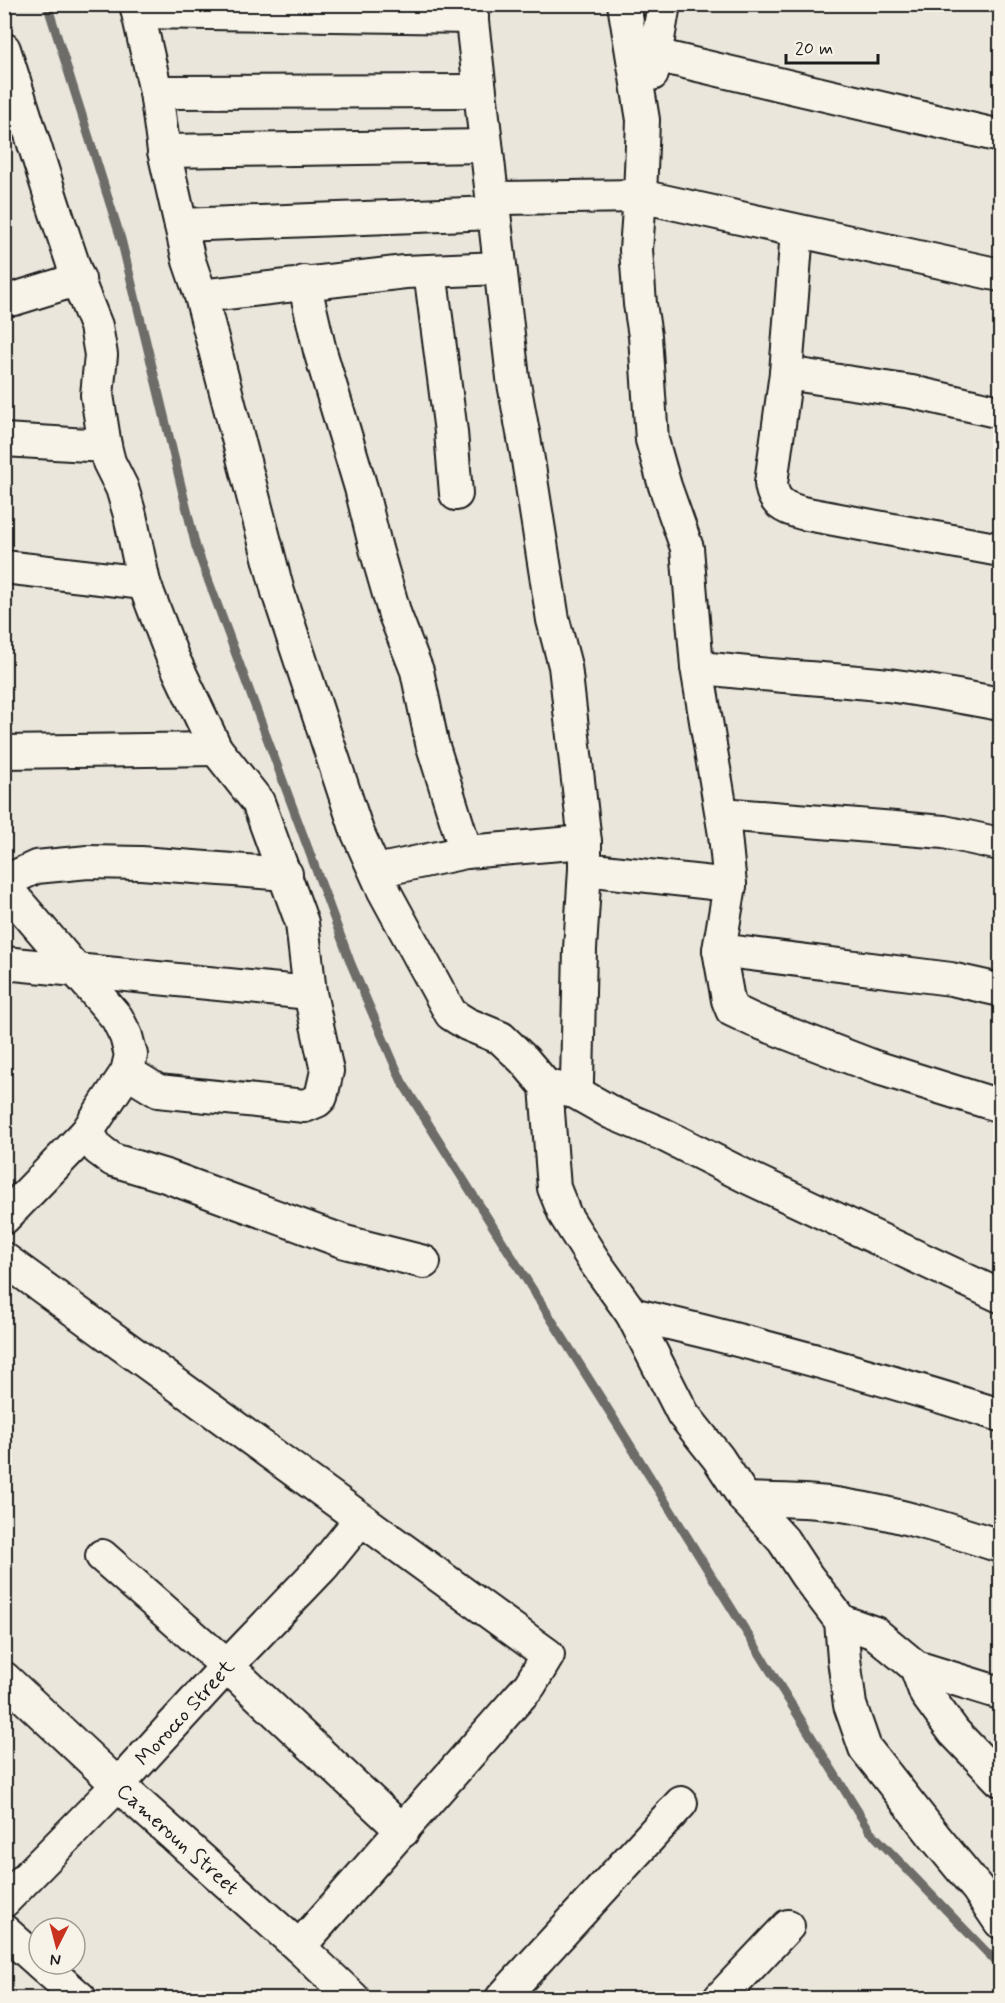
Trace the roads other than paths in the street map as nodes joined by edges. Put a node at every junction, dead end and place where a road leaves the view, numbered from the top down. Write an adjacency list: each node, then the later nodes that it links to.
1 (624, 4): 9 (street)
2 (664, 4): 6 (street)
3 (137, 8): 4 (street); 8 (street)
4 (471, 11): 7 (street)
5 (5, 53): 20 (street)
6 (655, 55): 9 (street); 10 (street)
7 (478, 90): 8 (street); 11 (street)
8 (156, 92): 12 (street)
9 (643, 120): 13 (street)
10 (1000, 135)
11 (486, 146): 12 (street); 14 (street)
12 (164, 151): 15 (street)
13 (640, 196): 14 (street); 16 (street); 32 (street)
14 (493, 205): 15 (street); 17 (street)
15 (181, 225): 22 (street)
16 (797, 231): 19 (street); 24 (street)
17 (500, 268): 18 (street); 39 (street)
18 (430, 271): 21 (street); 28 (street)
19 (1000, 275)
20 (78, 279): 23 (street); 27 (street)
21 (303, 282): 22 (street); 38 (street)
22 (201, 296): 40 (street)
23 (4, 298)
24 (786, 373): 25 (street); 29 (street)
25 (1000, 412)
26 (4, 440): 27 (street)
27 (105, 446): 31 (street)
28 (456, 494)
29 (1000, 550)
30 (4, 567): 31 (street)
31 (144, 583): 34 (street)
32 (697, 667): 33 (street); 36 (street)
33 (1000, 704)
34 (216, 749): 35 (street); 41 (street)
35 (4, 752)
36 (722, 814): 37 (street); 43 (street)
37 (1000, 844)
38 (466, 852): 39 (street); 40 (street)
39 (585, 855): 43 (street); 50 (street)
40 (376, 871): 50 (street)
41 (286, 874): 42 (street); 48 (street)
42 (4, 884): 46 (street)
43 (730, 885): 44 (street)
44 (719, 950): 47 (street); 51 (street)
45 (4, 963): 46 (street)
46 (75, 969): 48 (street); 49 (street)
47 (1000, 990)
48 (310, 993): 49 (street)
49 (127, 1072): 52 (street)
50 (560, 1089): 56 (street); 57 (street)
51 (1000, 1106)
52 (87, 1132): 53 (street); 55 (street)
53 (4, 1218)
54 (4, 1259): 60 (street)
55 (424, 1262)
56 (1000, 1296)
57 (632, 1314): 58 (street); 59 (street)
58 (1000, 1415)
59 (746, 1499): 61 (street); 63 (street)
60 (361, 1520): 64 (street, Morocco Street); 71 (street)
61 (1000, 1546)
62 (102, 1556): 64 (street)
63 (841, 1621): 65 (street); 73 (street)
64 (227, 1666): 69 (street, Morocco Street); 71 (street)
65 (916, 1667): 67 (street); 68 (street)
66 (4, 1678): 69 (street, Cameroun Street)
67 (1000, 1693)
68 (1000, 1780)
69 (118, 1785): 72 (street, Morocco Street); 76 (street, Cameroun Street)
70 (681, 1803): 81 (street)
71 (403, 1831): 76 (street)
72 (4, 1901)
73 (1000, 1922)
74 (788, 1926): 82 (street)
75 (4, 1931): 77 (street)
76 (299, 1947): 80 (street, Cameroun Street)
77 (27, 1951)
78 (55, 1976): 79 (street)
79 (80, 1998)
80 (352, 1998)
81 (502, 1998)
82 (720, 1998)

